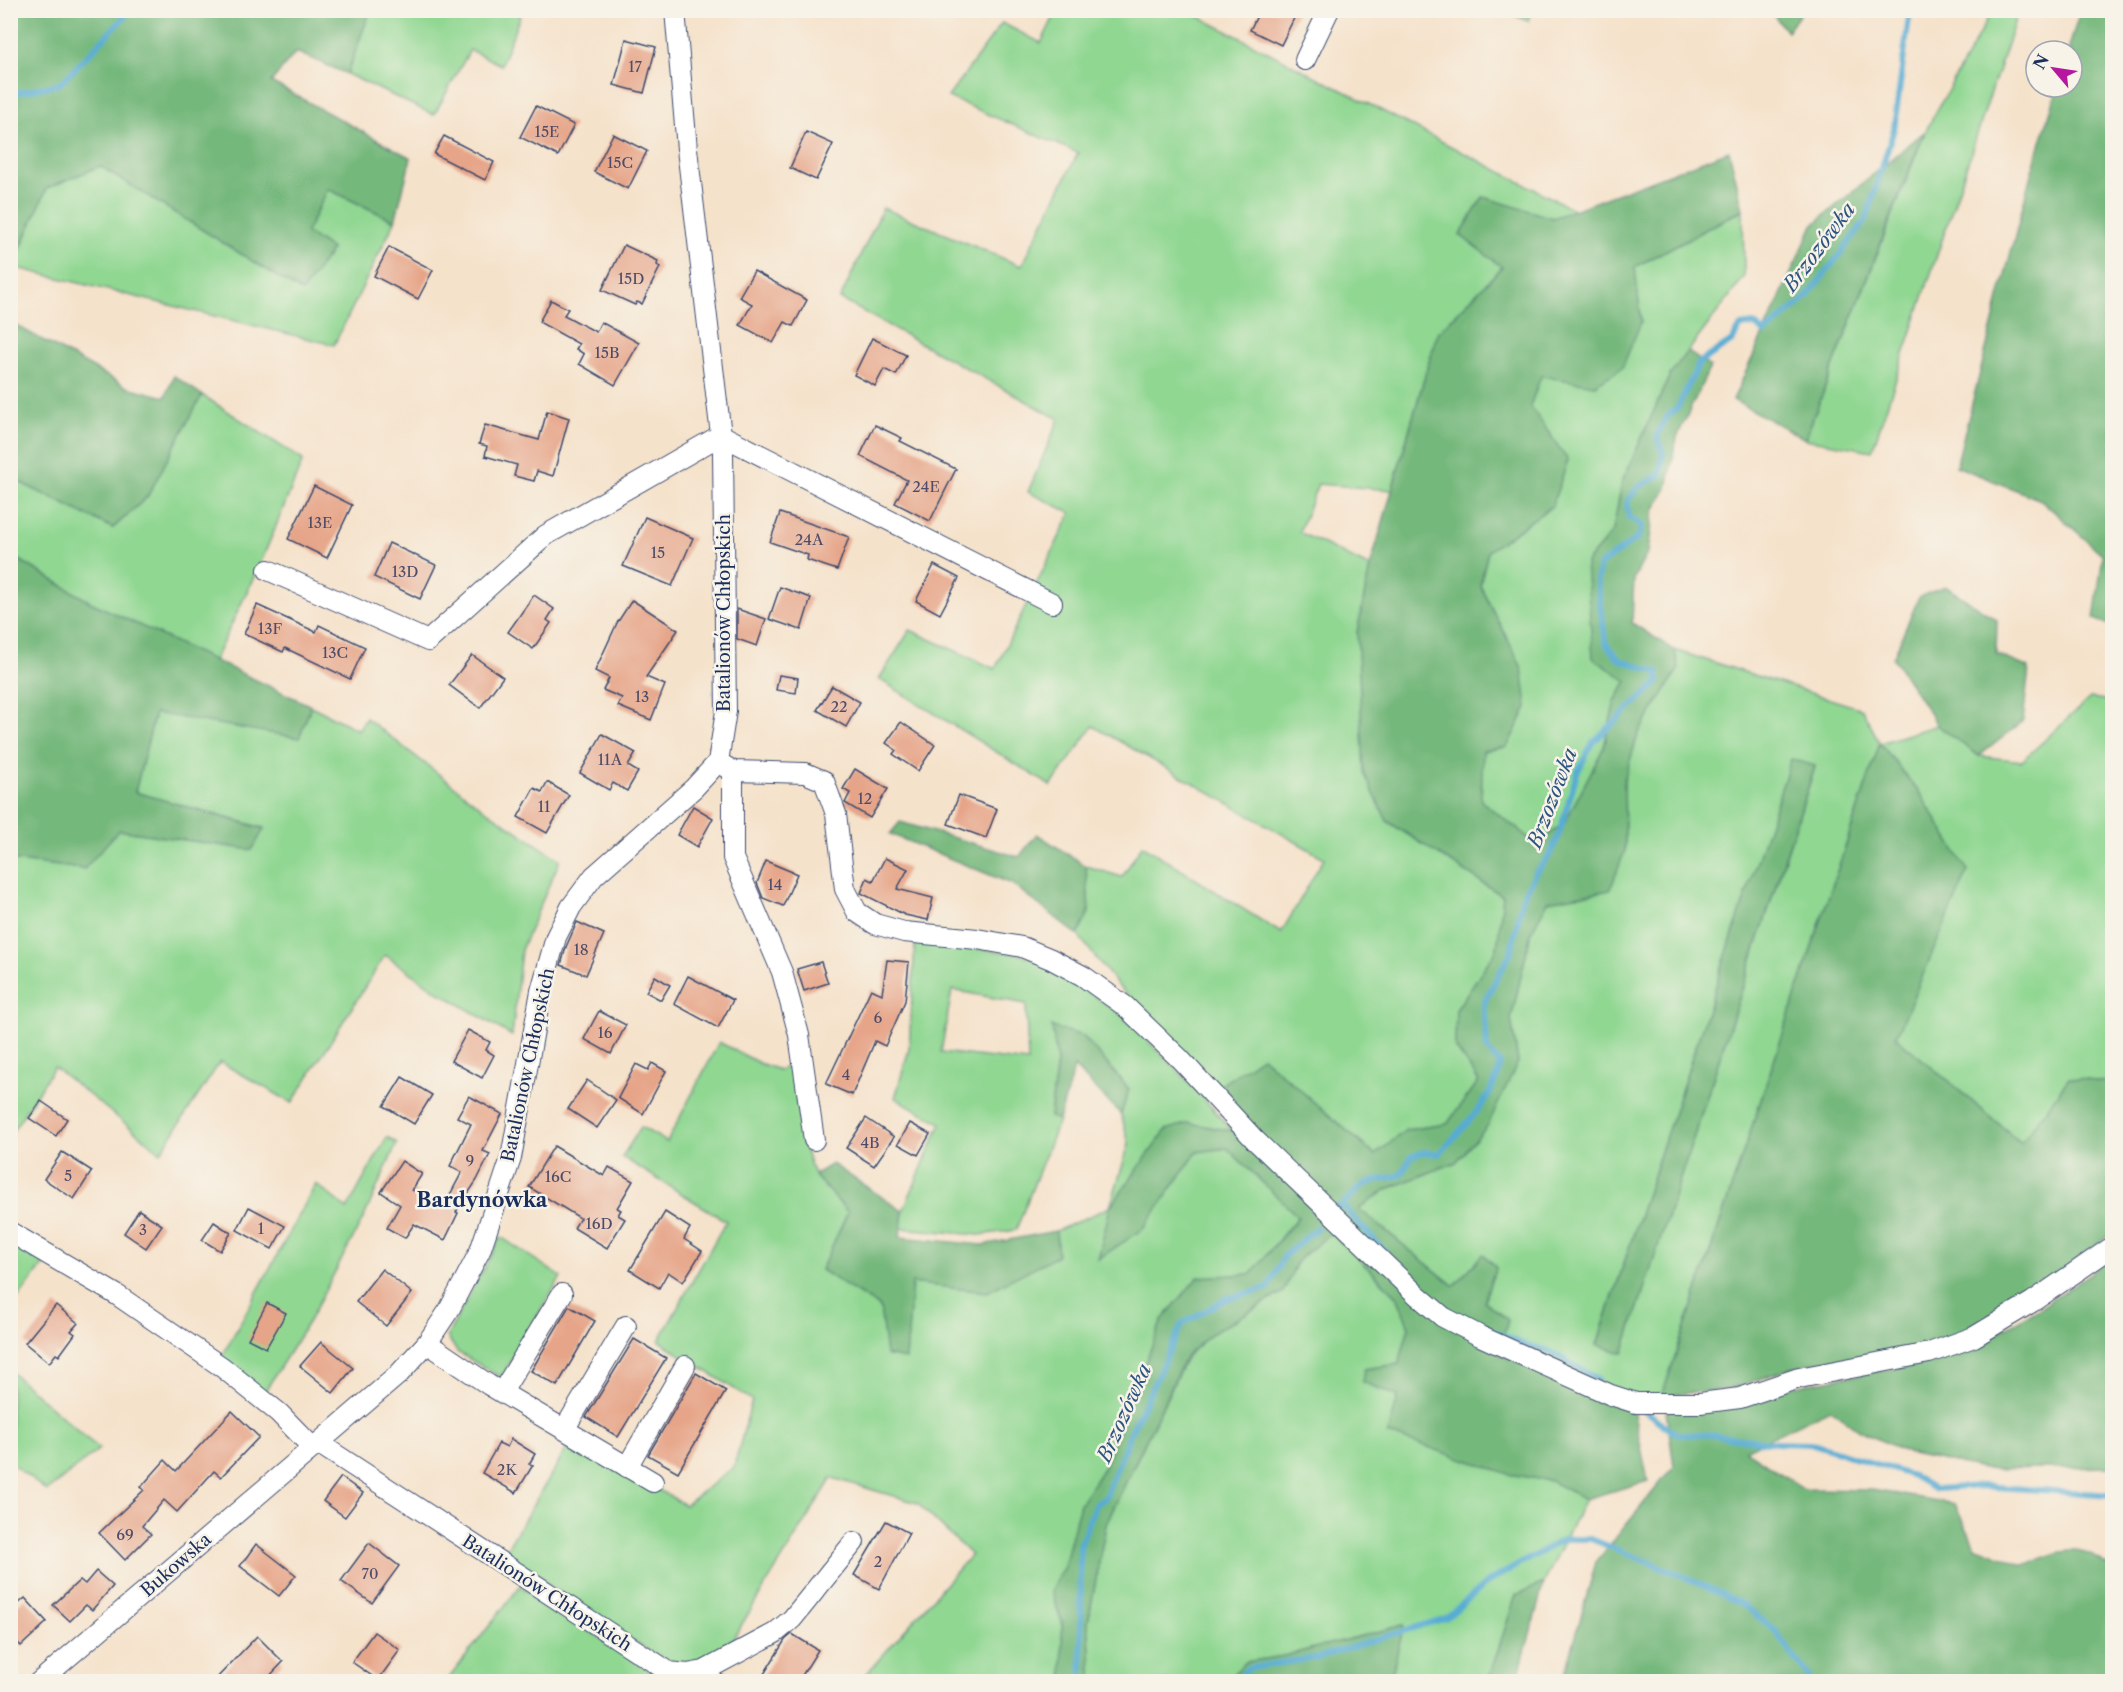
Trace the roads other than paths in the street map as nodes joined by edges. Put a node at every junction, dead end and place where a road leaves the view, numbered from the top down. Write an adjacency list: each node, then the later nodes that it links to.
1 (675, 10): 4 (street, Batalionów Chłopskich)
2 (1329, 10): 3 (street)
3 (1305, 60)
4 (721, 435): 5 (street); 6 (street); 7 (street, Batalionów Chłopskich)
5 (268, 570)
6 (1052, 603)
7 (726, 766): 8 (street); 10 (street); 13 (street, Batalionów Chłopskich)
8 (814, 1140)
9 (10, 1232): 17 (street, Batalionów Chłopskich)
10 (2112, 1247)
11 (562, 1294): 15 (street)
12 (626, 1326): 16 (street)
13 (427, 1343): 15 (street); 17 (street, Batalionów Chłopskich)
14 (685, 1366): 18 (street)
15 (502, 1392): 16 (street)
16 (564, 1428): 18 (street)
17 (316, 1446): 20 (street, Batalionów Chłopskich); 21 (street, Bukowska)
18 (627, 1467): 19 (street)
19 (652, 1482)
20 (854, 1542)
21 (39, 1682)

